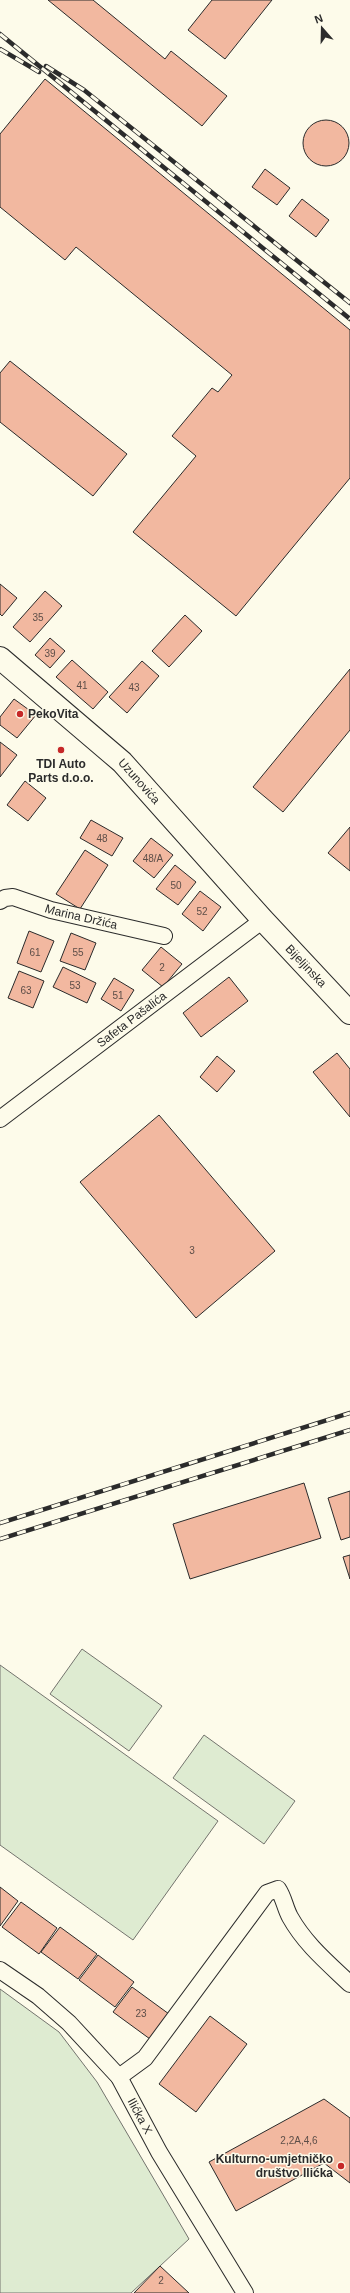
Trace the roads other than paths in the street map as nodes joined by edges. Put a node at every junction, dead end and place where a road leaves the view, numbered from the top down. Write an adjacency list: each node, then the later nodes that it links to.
1 (0, 658): 3 (main road, Uzunovića)
2 (0, 901): 4 (street, Marina Držića)
3 (263, 920): 5 (main road, Bijeljinska); 6 (street, Safeta Pašalića)
4 (164, 936)
5 (350, 1012)
6 (0, 1119)
7 (0, 1970): 9 (street, Ilićka X)
8 (350, 1984): 9 (street)
9 (119, 2077): 10 (street, Ilićka X)
10 (246, 2293)

